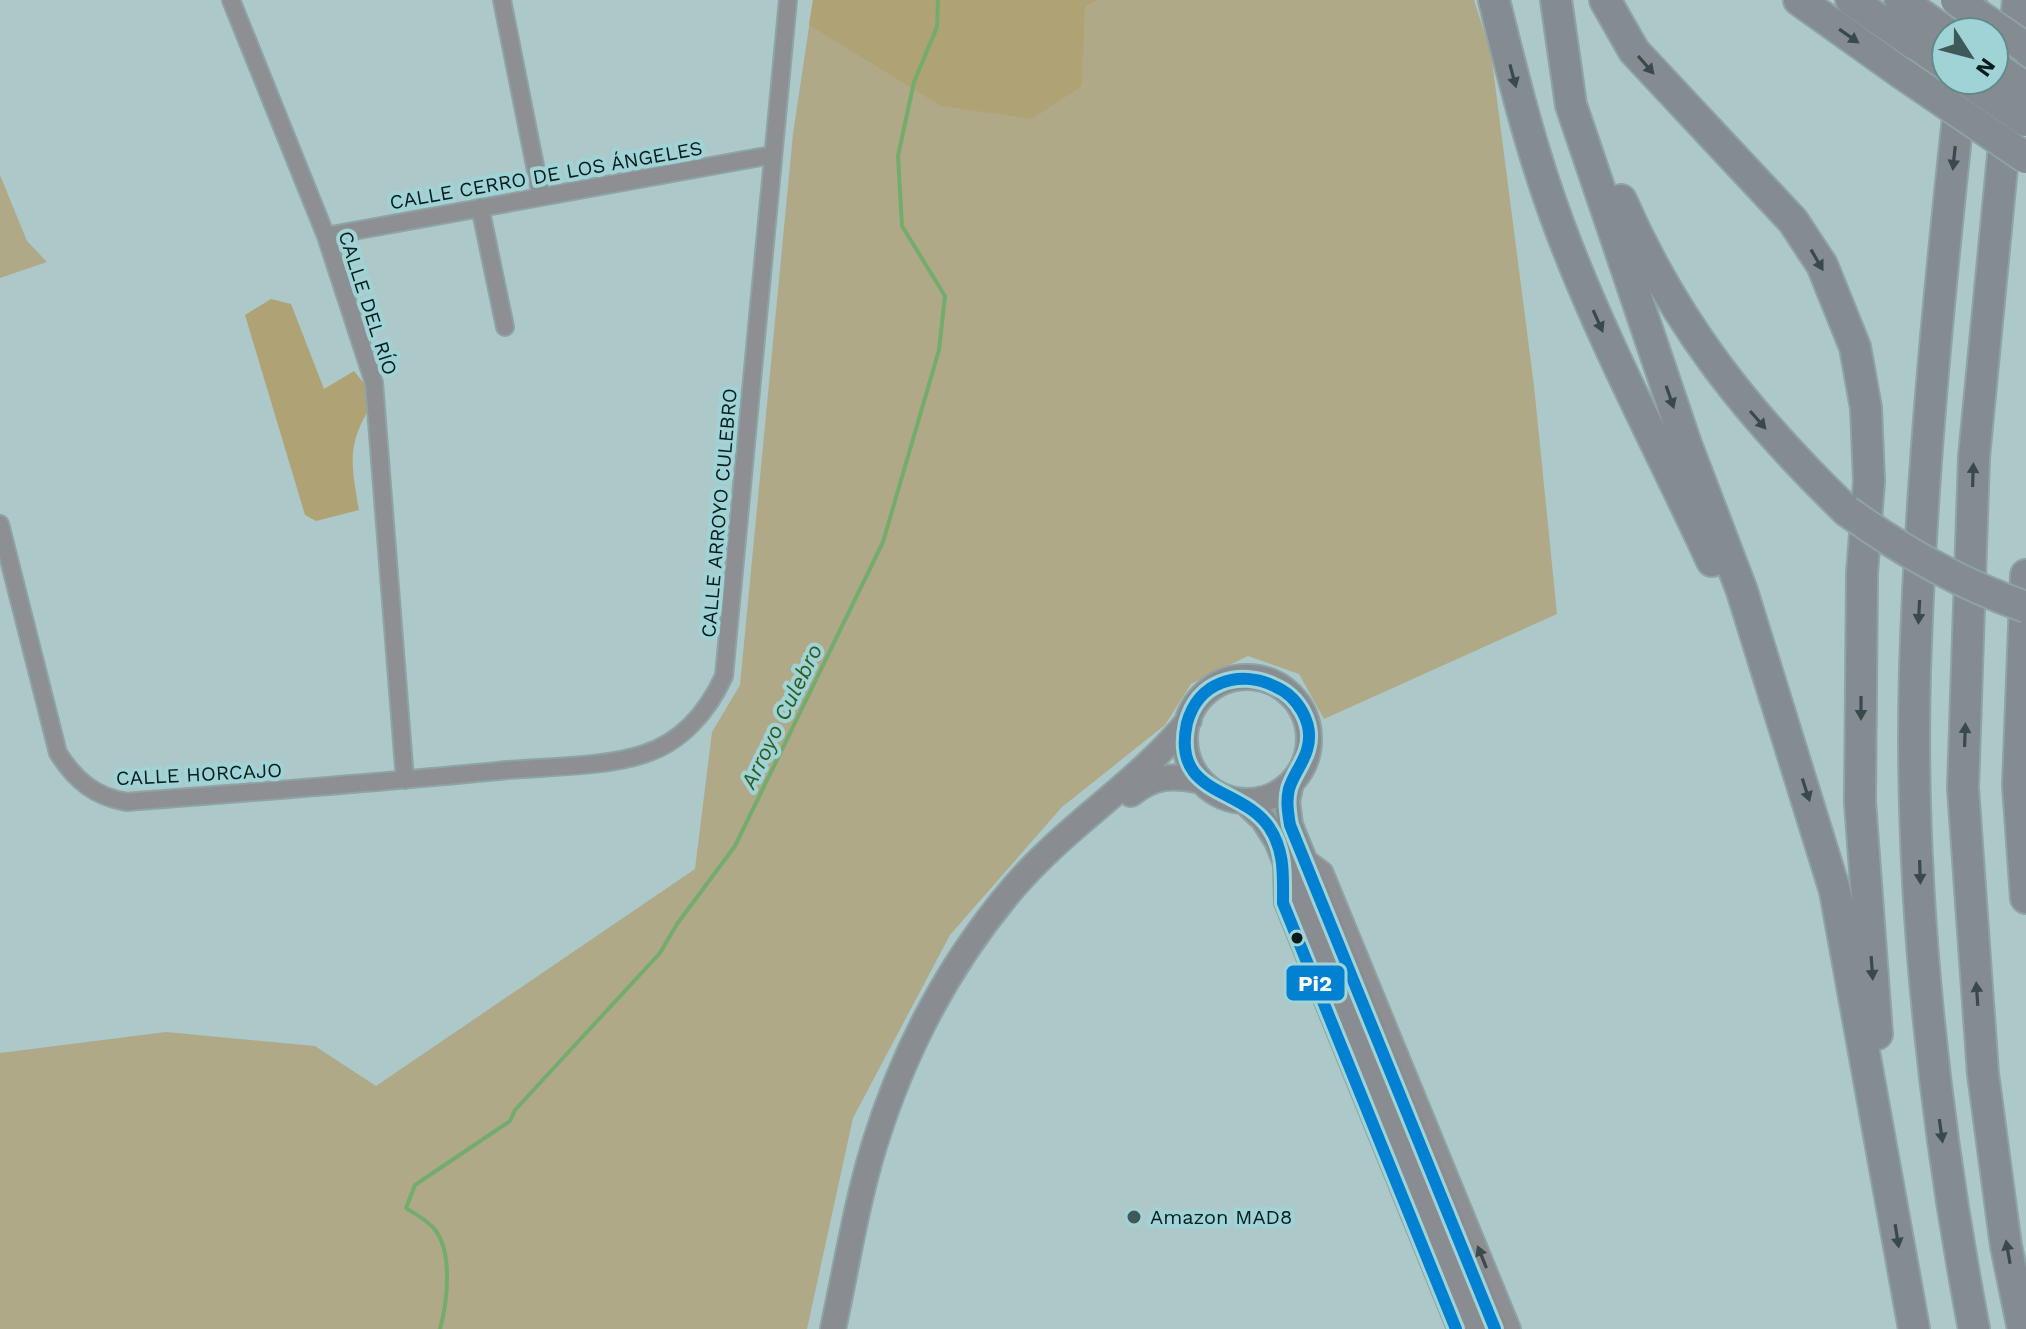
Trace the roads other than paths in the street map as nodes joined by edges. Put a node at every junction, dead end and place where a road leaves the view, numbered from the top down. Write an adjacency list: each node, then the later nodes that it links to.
1 (231, 0): 22 (street, CALLE DEL RÍO)
2 (502, 0): 20 (street)
3 (788, 0): 18 (street, CALLE ARROYO CULEBRO)
4 (1494, 0): 27 (highway, one-way to 27)
5 (1557, 0): 26 (highway, one-way to 26, bridge); 27 (highway, one-way to 27)
6 (1605, 0): 35 (highway, one-way to 35)
7 (1799, 0): 19 (highway, one-way to 19, bridge)
8 (1851, 0): 14 (highway)
9 (1956, 0): 13 (highway, bridge)
10 (2018, 0): 44 (highway, one-way to 10)
11 (1903, 2): 12 (highway)
12 (1930, 21)
13 (2026, 48)
14 (1930, 55)
15 (1962, 96): 43 (highway, one-way to 43)
16 (1988, 96): 17 (highway, bridge)
17 (2026, 121)
18 (772, 155): 20 (street, CALLE CERRO DE LOS ÁNGELES); 29 (street, CALLE ARROYO CULEBRO)
19 (2026, 158)
20 (541, 196): 21 (street, CALLE CERRO DE LOS ÁNGELES)
21 (480, 207): 22 (street, CALLE CERRO DE LOS ÁNGELES); 23 (street)
22 (326, 236): 29 (street, CALLE DEL RÍO)
23 (505, 327)
24 (0, 524): 29 (street, CALLE HORCAJO)
25 (2026, 575): 34 (highway)
26 (2026, 607)
27 (1782, 716): 35 (highway, one-way to 35)
28 (1189, 720): 30 (street); 31 (street); 36 (street)
29 (405, 780)
30 (1201, 781): 32 (street); 37 (street)
31 (1291, 783): 32 (street); 33 (street)
32 (1245, 802): 33 (street)
33 (1292, 853): 38 (street); 39 (street); 40 (street); 41 (street, one-way to 33)
34 (2026, 898)
35 (1885, 1164): 42 (highway, one-way to 42)
36 (833, 1329)
37 (849, 1329)
38 (1456, 1329)
39 (1475, 1329)
40 (1495, 1329)
41 (1512, 1329)
42 (1914, 1329)
43 (1974, 1329)
44 (2023, 1329)

